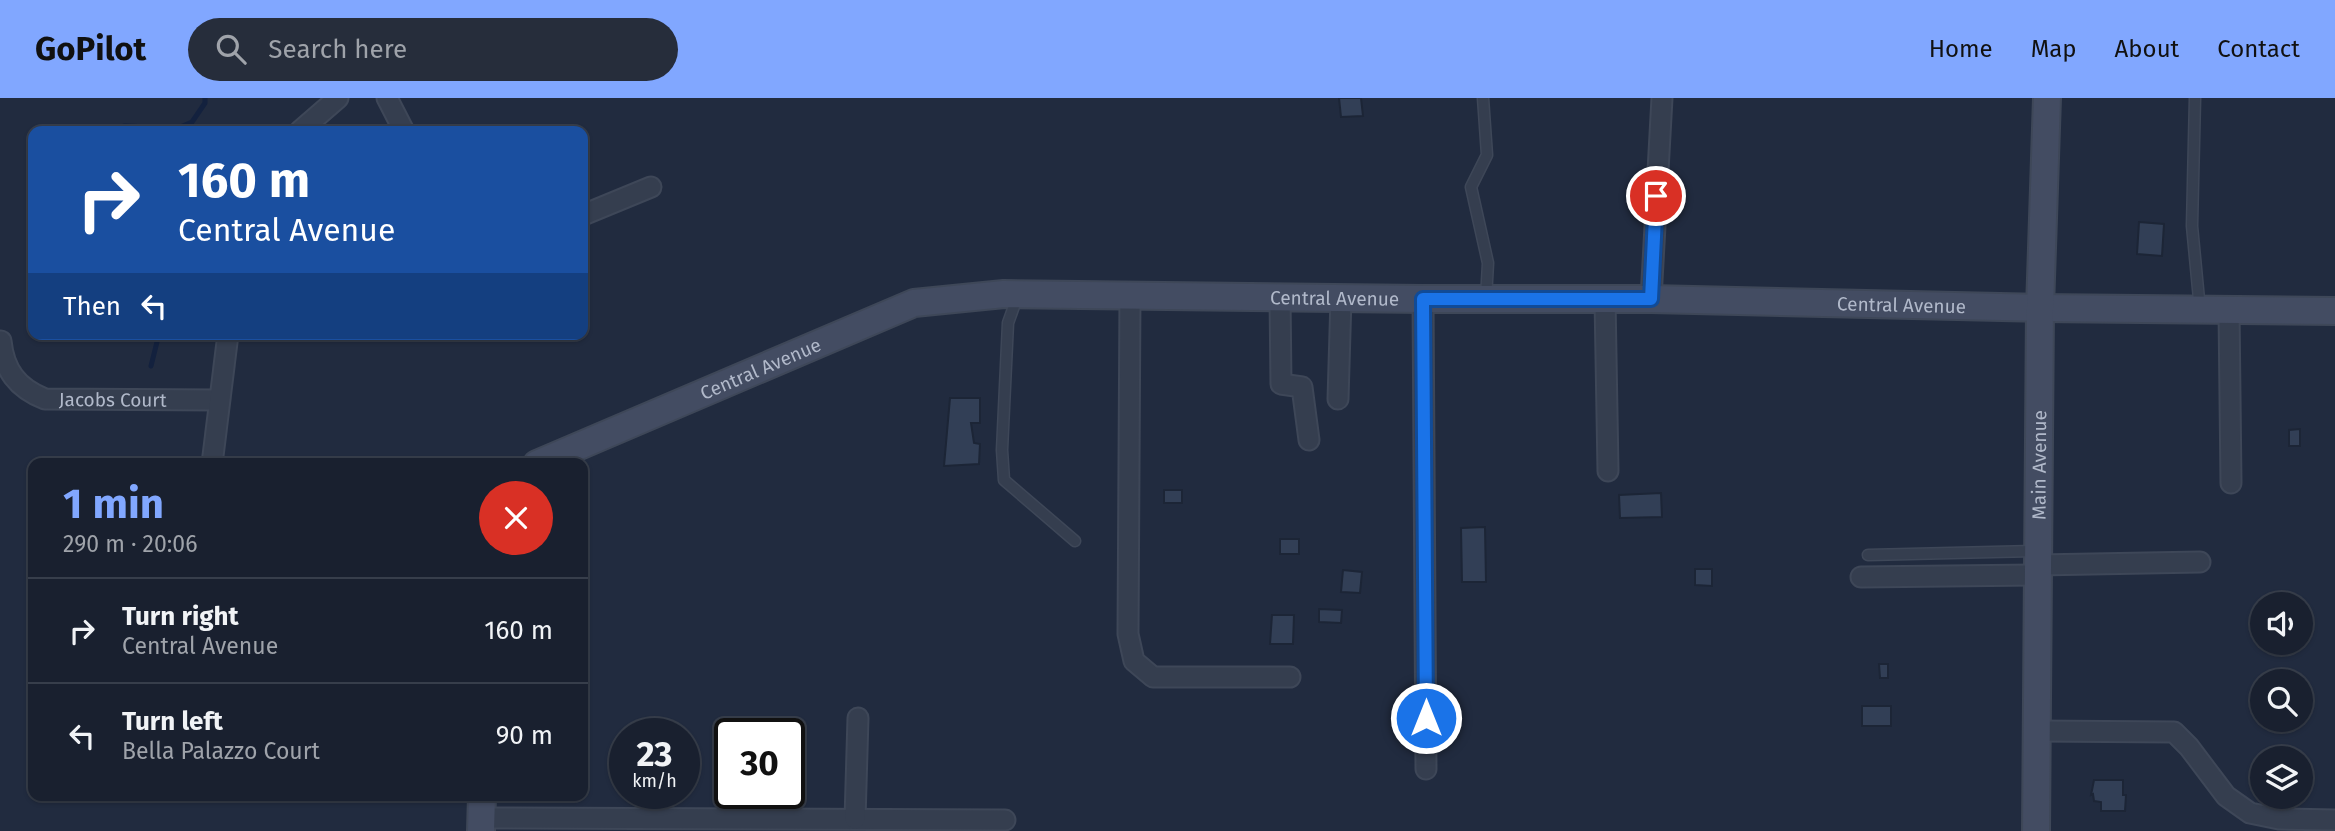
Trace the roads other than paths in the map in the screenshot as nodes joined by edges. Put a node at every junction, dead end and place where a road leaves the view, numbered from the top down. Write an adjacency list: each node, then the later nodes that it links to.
1 (338, 98): 7 (street)
2 (387, 98): 8 (street)
3 (1483, 98): 16 (lane)
4 (1662, 98): 18 (street)
5 (2047, 98): 19 (street, Main Avenue)
6 (2195, 98): 20 (lane)
7 (306, 126)
8 (401, 126)
9 (651, 187): 10 (street)
10 (588, 213)
11 (1018, 294): 12 (street, Central Avenue); 29 (street, Central Avenue); 32 (lane)
12 (1130, 295): 13 (street, Central Avenue); 37 (street)
13 (1280, 298): 14 (street, Central Avenue); 27 (street)
14 (1341, 298): 15 (street, Central Avenue); 25 (street)
15 (1423, 299): 16 (street, Central Avenue); 40 (street)
16 (1486, 299): 17 (street, Central Avenue)
17 (1605, 299): 18 (street, Central Avenue); 30 (street)
18 (1651, 299): 19 (street, Central Avenue)
19 (2040, 308): 20 (street, Central Avenue); 35 (street, Main Avenue)
20 (2200, 310): 21 (street, Central Avenue)
21 (2229, 310): 22 (street, Central Avenue); 31 (street)
22 (2335, 312)
23 (227, 340): 26 (street)
24 (1, 341): 26 (street, Jacobs Court)
25 (1338, 399)
26 (219, 400): 28 (street)
27 (1309, 440)
28 (213, 458)
29 (551, 458)
30 (1608, 471)
31 (2231, 482)
32 (1075, 541)
33 (1868, 555): 35 (lane)
34 (2200, 562): 35 (street)
35 (2038, 564): 36 (street); 39 (street, Main Avenue)
36 (1861, 577)
37 (1290, 677)
38 (858, 718): 42 (street)
39 (2037, 731): 44 (street); 45 (street, Main Avenue)
40 (1426, 769)
41 (481, 815): 42 (street)
42 (855, 819): 43 (street)
43 (1005, 820)
44 (2335, 820)
45 (2036, 831)

